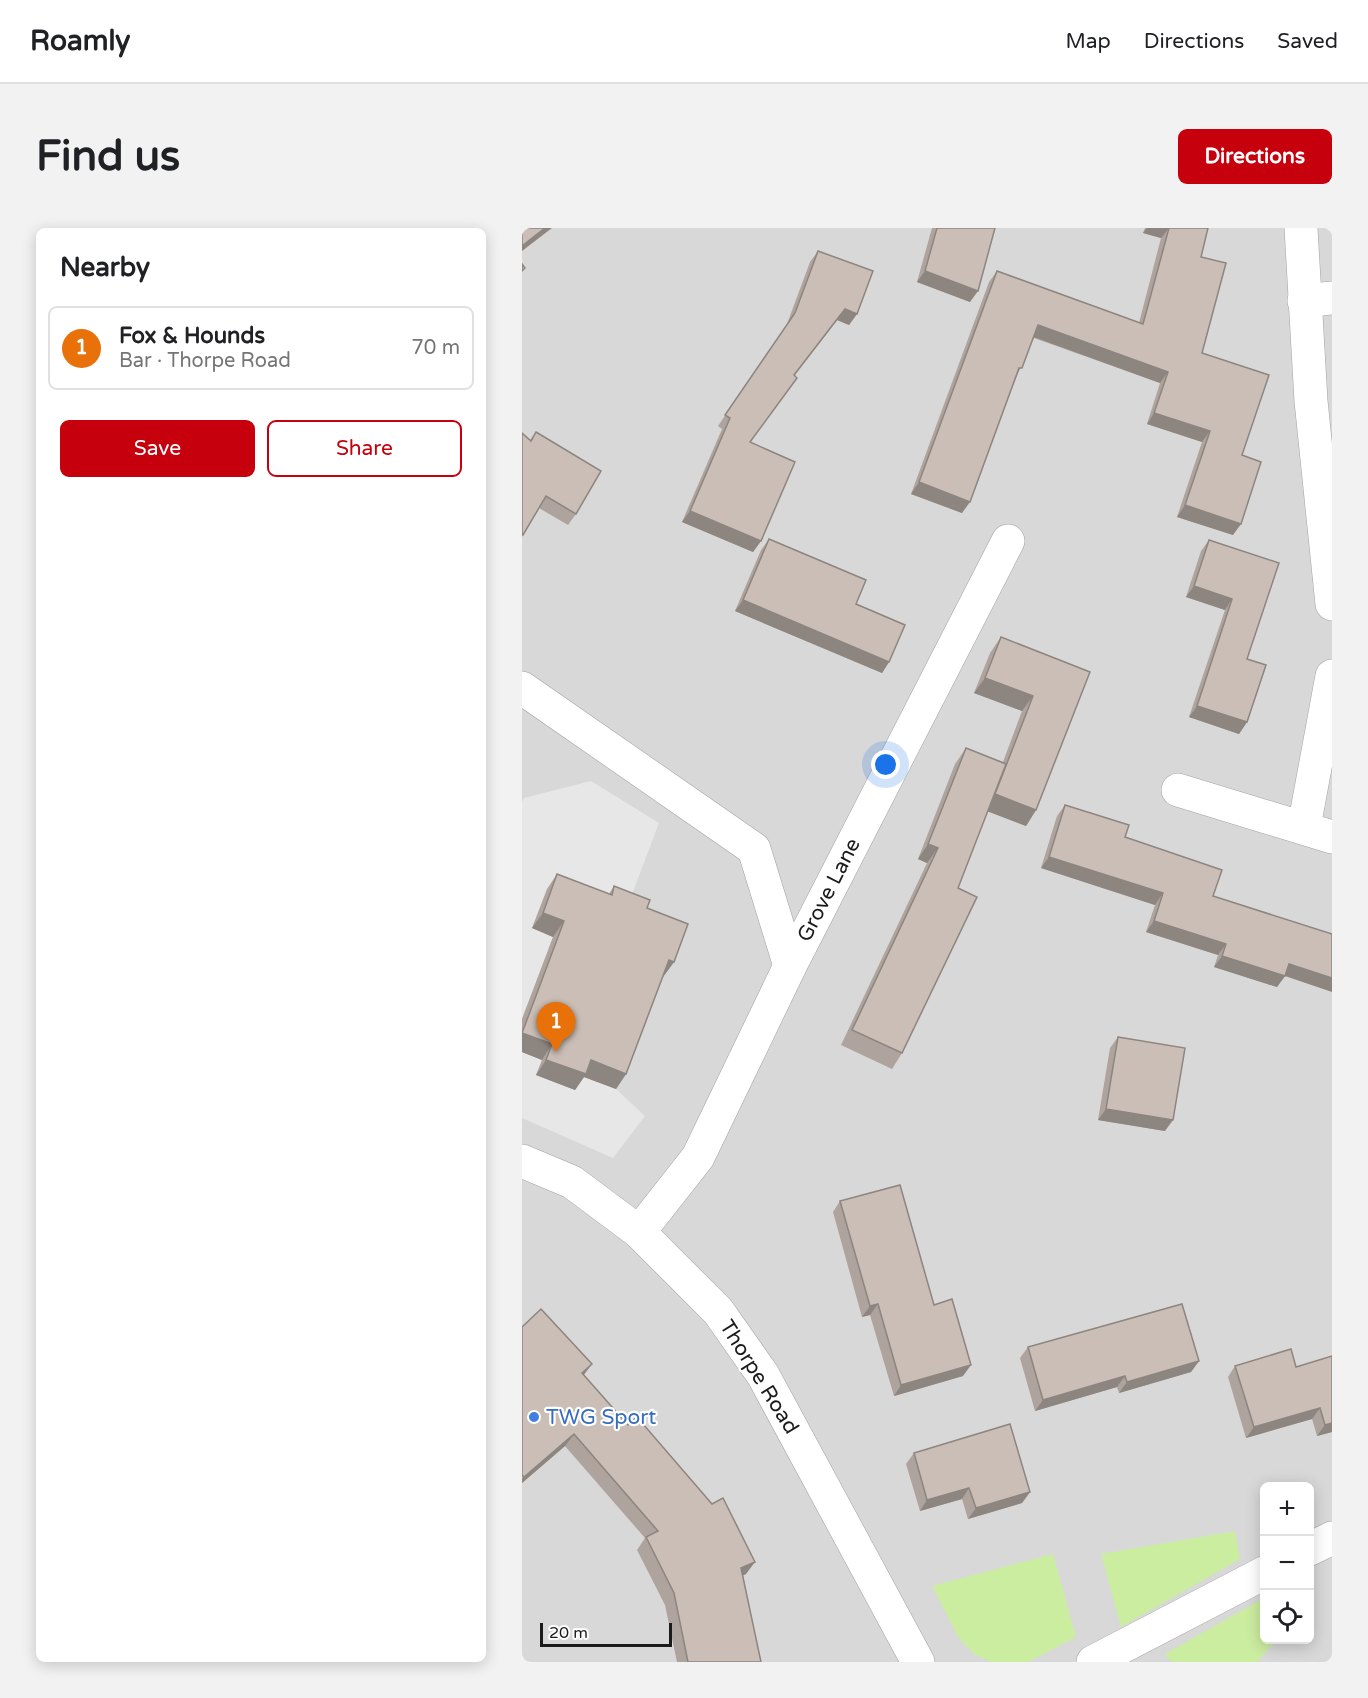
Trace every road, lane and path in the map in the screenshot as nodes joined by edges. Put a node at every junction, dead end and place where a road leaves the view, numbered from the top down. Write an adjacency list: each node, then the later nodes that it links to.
1 (1301, 228): 2 (street)
2 (1318, 299): 4 (street)
3 (1008, 541): 9 (street, Grove Lane)
4 (1332, 604)
5 (1332, 676): 8 (street)
6 (522, 688): 9 (street)
7 (1178, 790): 8 (street)
8 (1318, 832)
9 (790, 966): 11 (street, Grove Lane)
10 (522, 1161): 11 (street, Thorpe Road)
11 (639, 1232): 15 (street, Thorpe Road)
12 (1332, 1538): 13 (street)
13 (1314, 1547)
14 (1260, 1575): 16 (street)
15 (918, 1662)
16 (1093, 1662)

